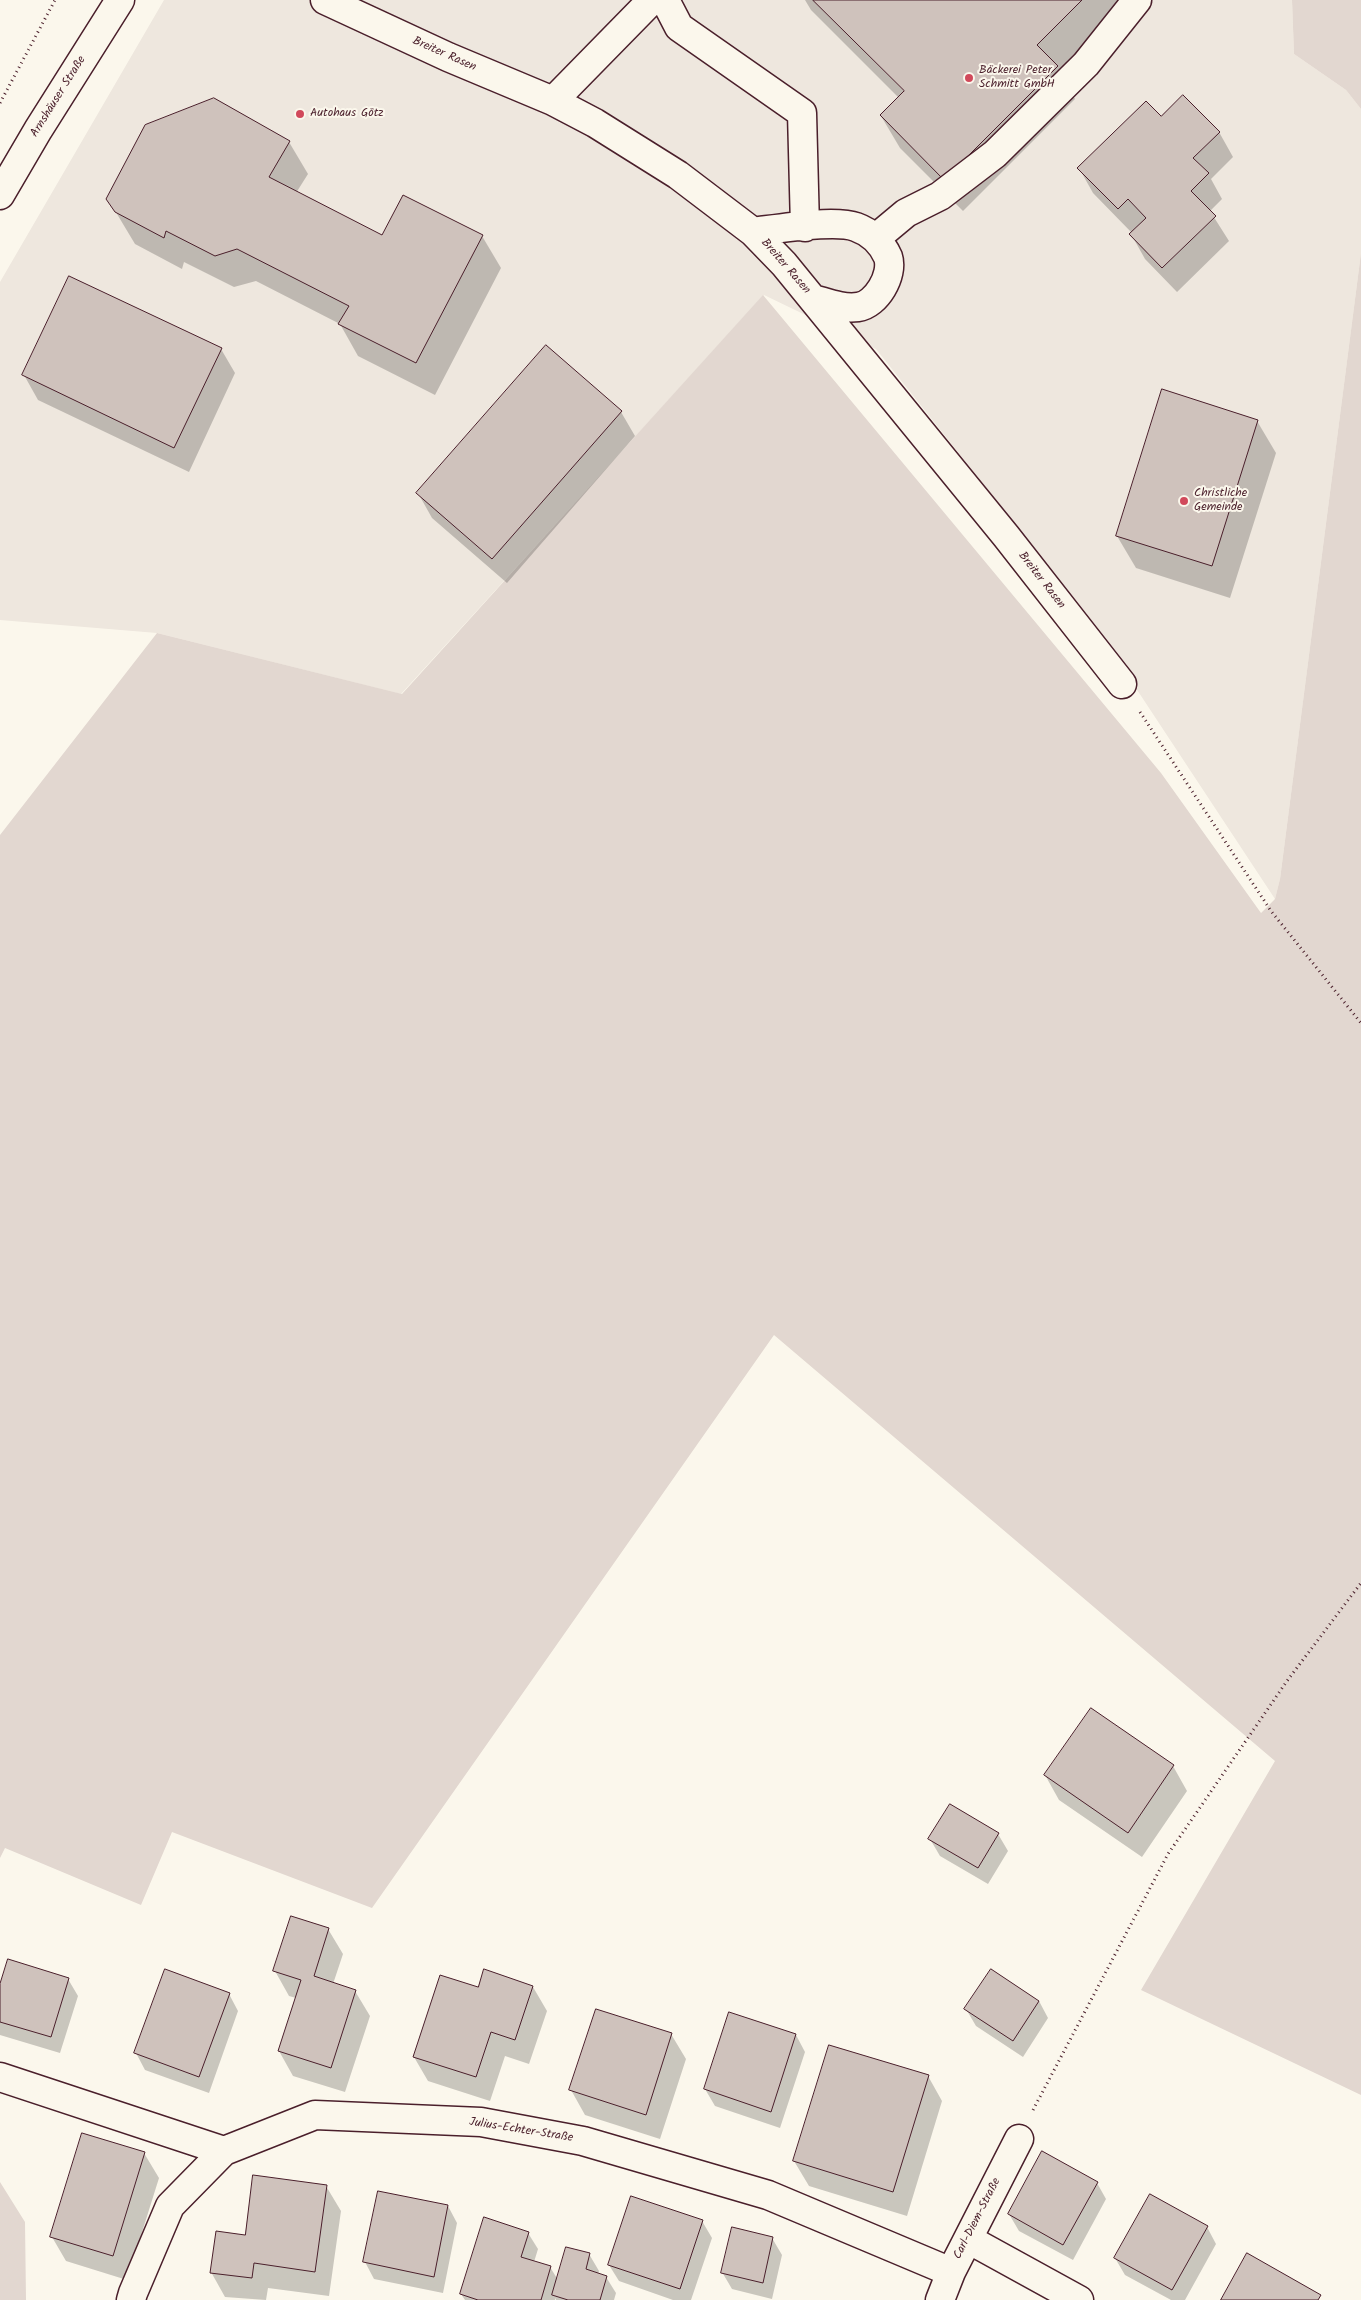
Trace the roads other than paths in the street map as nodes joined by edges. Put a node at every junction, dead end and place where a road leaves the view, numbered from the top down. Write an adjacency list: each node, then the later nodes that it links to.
1 (120, 0): 7 (street, Arnshäuser Straße)
2 (325, 0): 6 (street, Breiter Rasen)
3 (652, 0): 6 (street)
4 (665, 0): 8 (street)
5 (1137, 0): 10 (street)
6 (553, 101): 9 (street, Breiter Rasen)
7 (0, 195)
8 (805, 227): 9 (street); 10 (street)
9 (753, 232): 11 (street, Breiter Rasen)
10 (876, 238): 11 (street)
11 (813, 299): 12 (street, Breiter Rasen)
12 (1122, 684)
13 (0, 2077): 15 (street)
14 (1019, 2138): 16 (street, Carl-Diem-Straße)
15 (224, 2151): 17 (street, Julius-Echter-Straße); 18 (street, Julius-Echter-Straße)
16 (968, 2240): 17 (street, Carl-Diem-Straße); 20 (street)
17 (951, 2272): 19 (street, Carl-Diem-Straße)
18 (131, 2300)
19 (940, 2300)
20 (1079, 2300)

